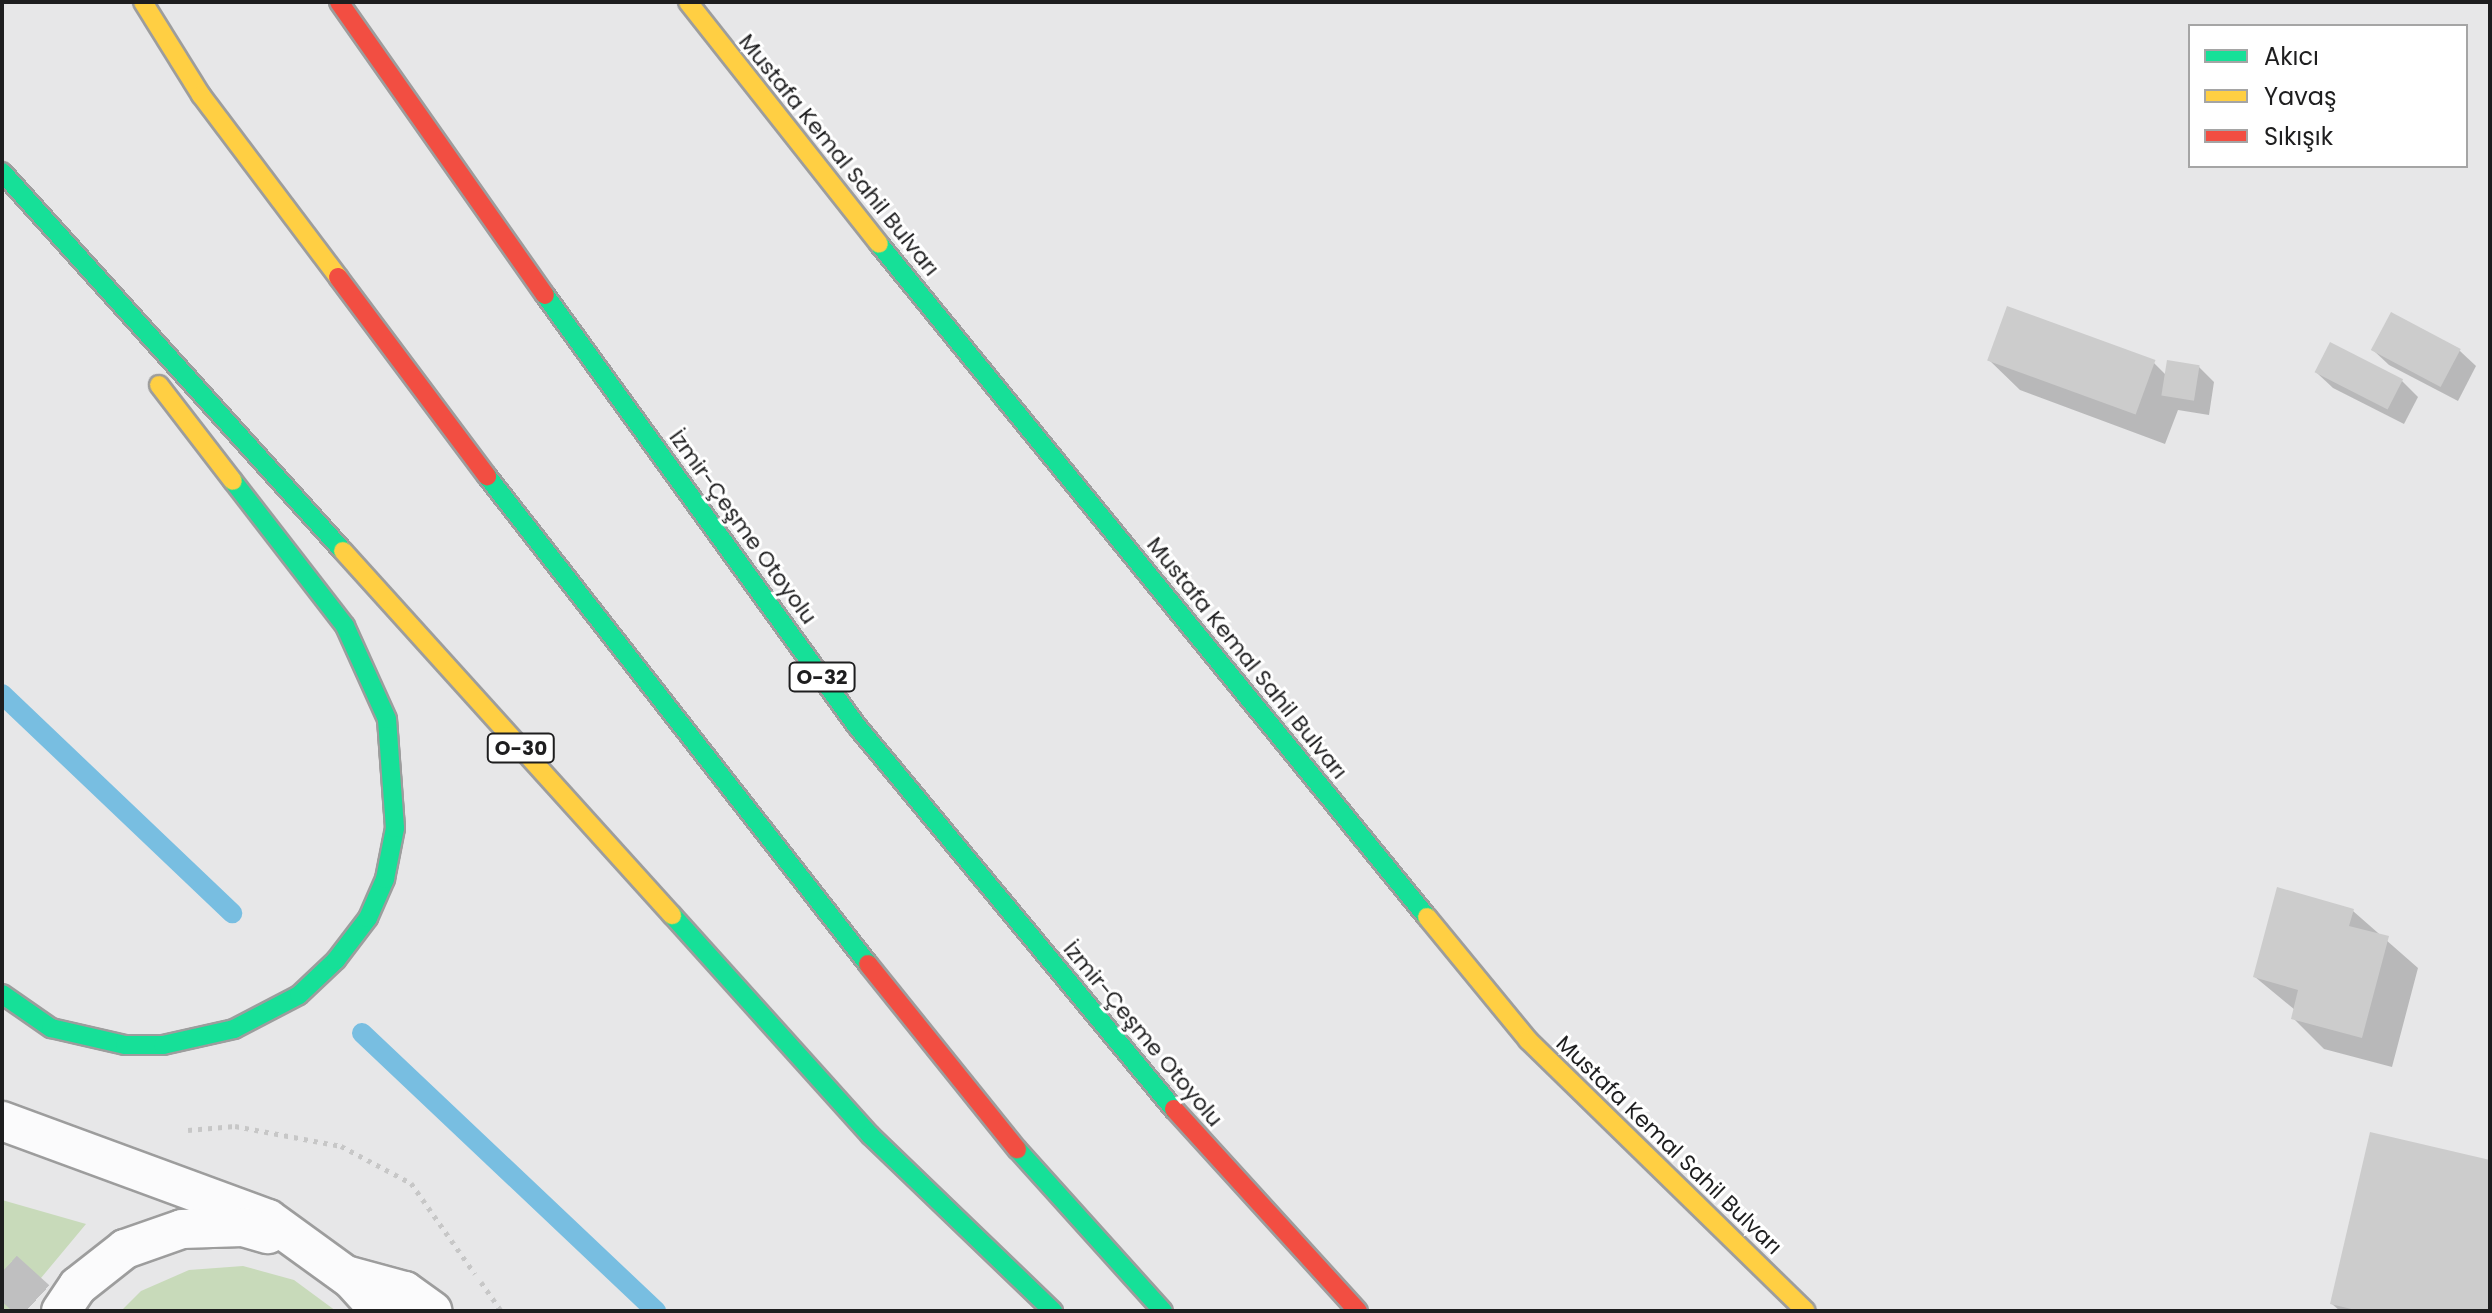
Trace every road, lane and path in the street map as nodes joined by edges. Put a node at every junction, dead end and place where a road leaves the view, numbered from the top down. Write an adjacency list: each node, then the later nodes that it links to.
1 (143, 2): 15 (main road)
2 (339, 2): 16 (main road, İzmir-Çeşme Otoyolu / O-32)
3 (688, 2): 17 (main road, Mustafa Kemal Sahil Bulvarı)
4 (2, 172): 14 (main road, O-30)
5 (2, 190): 6 (main road)
6 (108, 320)
7 (146, 369): 8 (main road)
8 (2, 994)
9 (2, 1121): 10 (lane)
10 (361, 1295): 11 (lane); 12 (lane); 13 (lane)
11 (61, 1311)
12 (380, 1311)
13 (433, 1311)
14 (1053, 1311)
15 (1163, 1311)
16 (1358, 1311)
17 (1806, 1311)

